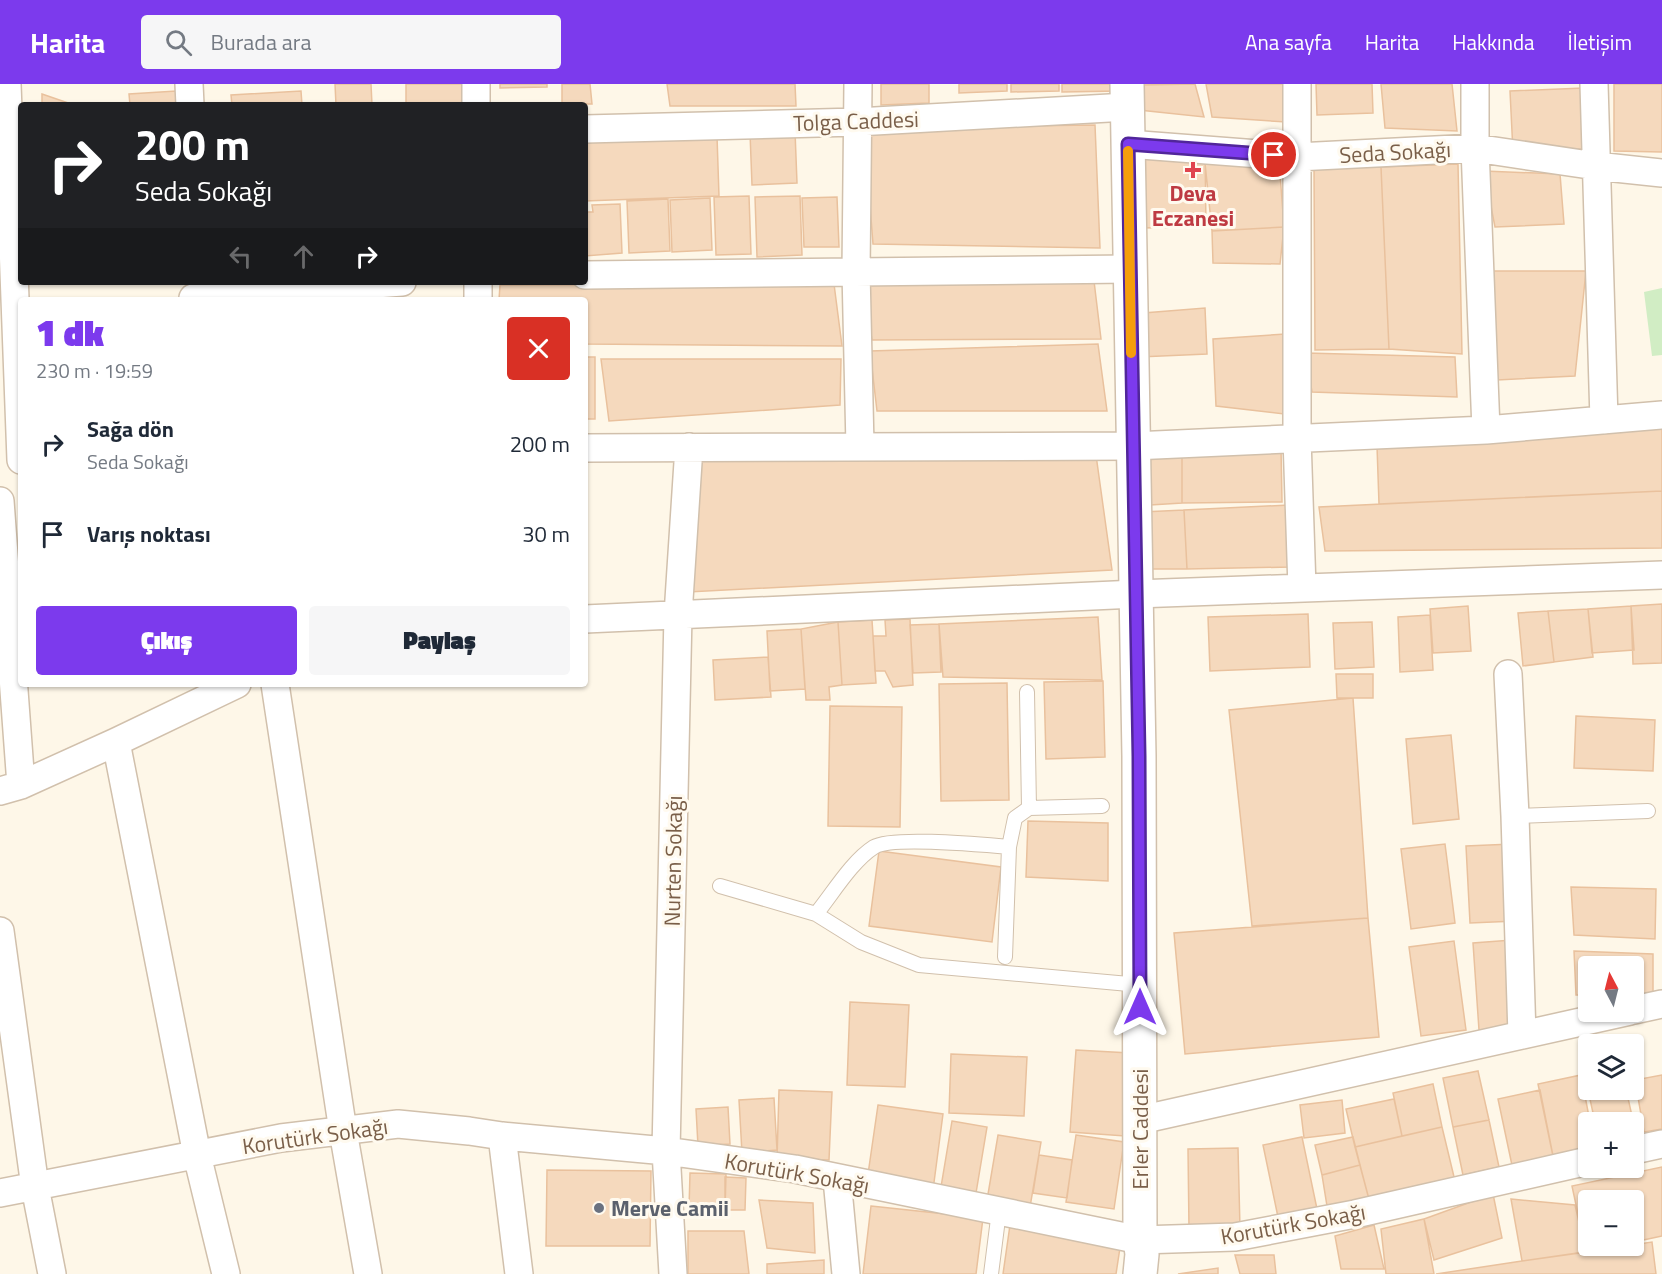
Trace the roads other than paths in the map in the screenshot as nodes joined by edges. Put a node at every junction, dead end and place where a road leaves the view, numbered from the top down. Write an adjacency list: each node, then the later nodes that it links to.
1 (7, 84): 18 (street)
2 (189, 84): 9 (street)
3 (476, 84): 10 (street)
4 (858, 84): 11 (street)
5 (1297, 84): 15 (street)
6 (1475, 84): 14 (street)
7 (1594, 84): 16 (street)
8 (1127, 96): 11 (street, Tolga Caddesi); 13 (street, Erler Caddesi)
9 (190, 102)
10 (476, 102)
11 (857, 122): 12 (street, Tolga Caddesi); 20 (street)
12 (588, 129)
13 (1128, 144): 15 (street, Seda Sokağı); 19 (street, Erler Caddesi)
14 (1475, 148): 15 (street, Seda Sokağı); 16 (street, Seda Sokağı); 27 (street)
15 (1298, 157): 28 (street)
16 (1596, 166): 17 (street, Seda Sokağı); 26 (street)
17 (1662, 173)
18 (11, 186): 24 (street)
19 (1130, 269): 20 (street); 29 (street, Erler Caddesi)
20 (856, 271): 21 (street); 31 (street)
21 (588, 275)
22 (345, 285): 23 (street)
23 (192, 293)
24 (18, 378)
25 (1662, 415): 26 (street)
26 (1604, 420): 27 (street)
27 (1486, 430): 28 (street)
28 (1298, 438): 29 (street); 37 (street)
29 (1133, 446): 31 (street); 38 (street, Erler Caddesi)
30 (689, 447): 31 (street); 32 (street); 39 (street, Nurten Sokağı)
31 (860, 447)
32 (588, 448)
33 (18, 461): 34 (street)
34 (0, 462)
35 (0, 501): 46 (street)
36 (1662, 575): 37 (street)
37 (1302, 588): 38 (street)
38 (1136, 594): 39 (street); 56 (street, Erler Caddesi)
39 (678, 615): 40 (street); 66 (street, Nurten Sokağı)
40 (588, 619)
41 (1508, 674): 50 (street)
42 (231, 687): 45 (street)
43 (275, 687): 62 (street)
44 (1027, 692): 48 (lane)
45 (116, 742): 46 (street); 67 (street)
46 (10, 788)
47 (1102, 806): 48 (lane)
48 (1029, 808): 51 (lane)
49 (1648, 811): 50 (lane)
50 (1515, 816): 60 (street)
51 (1009, 847): 53 (lane); 55 (lane)
52 (720, 886): 53 (lane)
53 (816, 914): 56 (lane)
54 (0, 931): 70 (street)
55 (1005, 957)
56 (1140, 985): 61 (street, Erler Caddesi)
57 (1662, 1004): 58 (street)
58 (1644, 1008)
59 (1582, 1022): 60 (street)
60 (1522, 1035): 61 (street)
61 (1140, 1120): 73 (street, Erler Caddesi)
62 (343, 1131): 63 (street, Korutürk Sokağı); 67 (street, Korutürk Sokağı); 76 (street)
63 (502, 1136): 66 (street, Korutürk Sokağı); 77 (street)
64 (1662, 1144): 65 (street)
65 (1644, 1148)
66 (666, 1151): 69 (street, Korutürk Sokağı); 78 (street, Nurten Sokağı)
67 (197, 1155): 70 (street, Korutürk Sokağı); 75 (street)
68 (1578, 1163): 73 (street, Korutürk Sokağı)
69 (837, 1179): 72 (street, Korutürk Sokağı); 79 (street)
70 (35, 1186): 71 (street, Korutürk Sokağı); 74 (street)
71 (0, 1193)
72 (999, 1211): 73 (street, Korutürk Sokağı); 80 (lane)
73 (1140, 1240): 81 (street, Erler Caddesi)
74 (52, 1274)
75 (225, 1274)
76 (368, 1274)
77 (519, 1274)
78 (673, 1274)
79 (846, 1274)
80 (991, 1274)
81 (1140, 1274)

